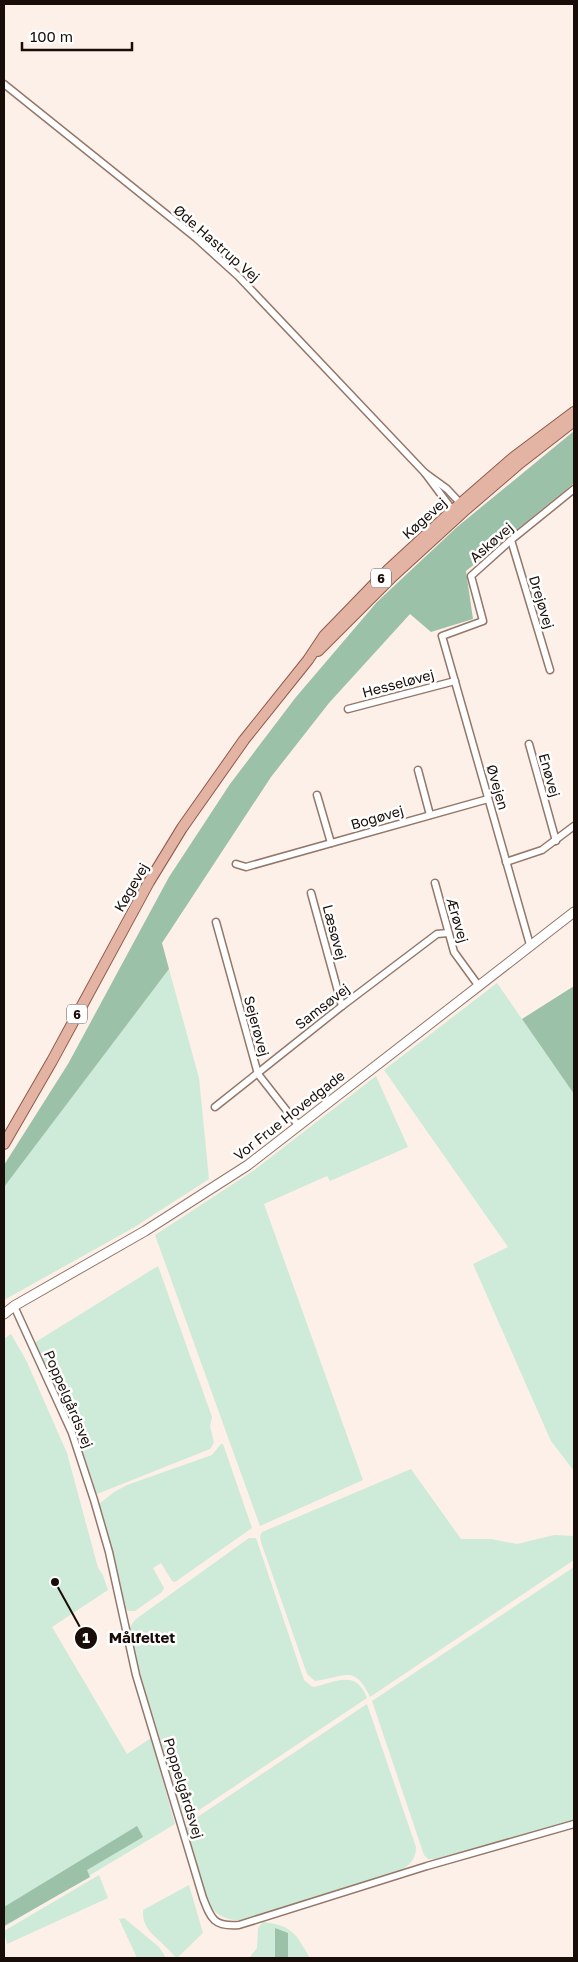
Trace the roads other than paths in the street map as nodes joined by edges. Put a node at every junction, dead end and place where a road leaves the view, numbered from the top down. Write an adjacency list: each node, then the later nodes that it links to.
1 (4, 84): 4 (street, Øde Hastrup Vej)
2 (574, 412): 6 (main road, Køgevej / 6)
3 (574, 421): 6 (main road, Køgevej / 6)
4 (426, 473): 6 (street); 6 (street)
5 (574, 490): 7 (street, Askøvej)
6 (459, 508): 33 (main road, Køgevej / 6)
7 (511, 540): 8 (street, Askøvej); 9 (street, Drejøvej)
8 (442, 636): 10 (street, Øvejen)
9 (550, 670)
10 (455, 681): 11 (street, Hesseløvej); 15 (street, Øvejen)
11 (348, 709)
12 (529, 744): 18 (street, Enøvej)
13 (418, 770): 16 (street)
14 (318, 795): 19 (street)
15 (488, 799): 16 (street, Bogøvej); 20 (street, Øvejen)
16 (430, 815): 19 (street, Bogøvej)
17 (574, 826): 18 (street)
18 (556, 840): 20 (street)
19 (330, 843): 21 (street, Bogøvej)
20 (506, 862): 27 (street, Øvejen)
21 (236, 864)
22 (435, 884): 26 (street, Ærøvej)
23 (311, 892): 29 (street, Læsøvej)
24 (574, 912): 27 (street, Vor Frue Hovedgade)
25 (216, 922): 30 (street, Sejerøvej)
26 (448, 932): 28 (street, Ærøvej); 29 (street, Samsøvej)
27 (530, 946): 28 (street, Vor Frue Hovedgade)
28 (478, 986): 32 (street, Vor Frue Hovedgade)
29 (342, 1006): 30 (street, Samsøvej)
30 (258, 1074): 31 (street, Samsøvej); 32 (street, Sejerøvej)
31 (215, 1107)
32 (298, 1126): 34 (street, Vor Frue Hovedgade)
33 (4, 1144)
34 (14, 1306): 35 (street, Vor Frue Hovedgade); 36 (street, Poppelgårdsvej)
35 (4, 1314)
36 (574, 1824)

